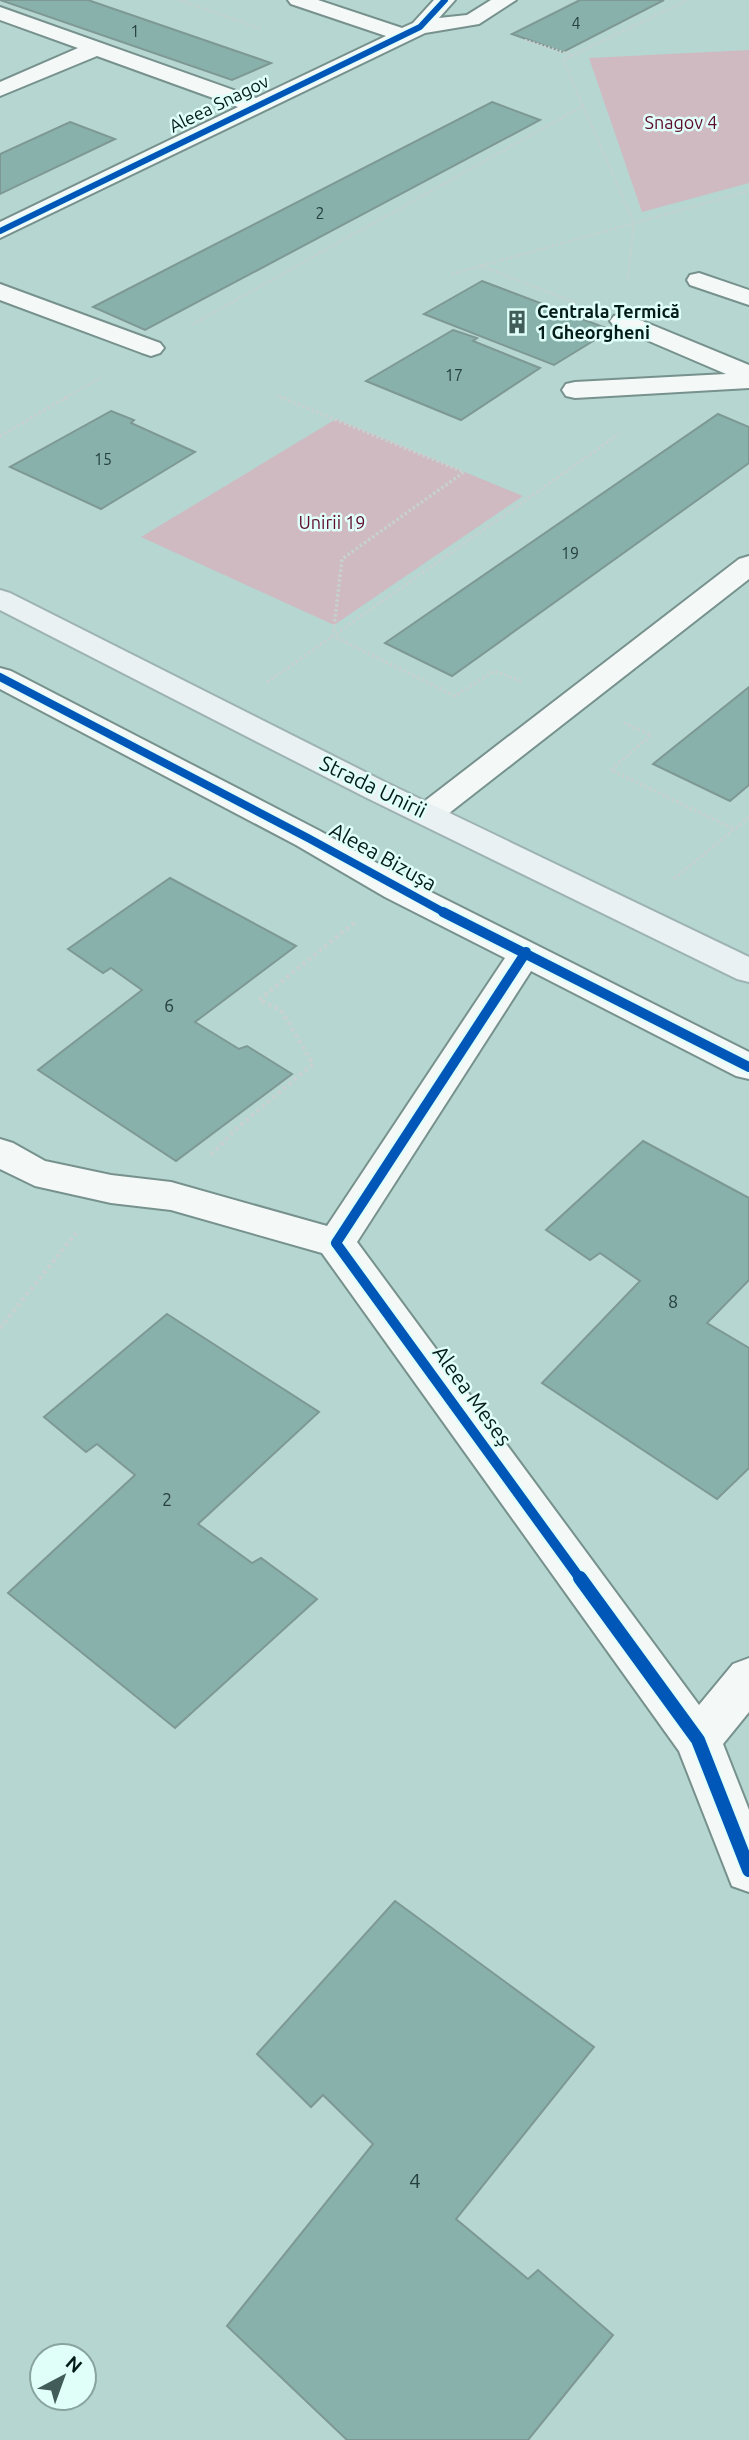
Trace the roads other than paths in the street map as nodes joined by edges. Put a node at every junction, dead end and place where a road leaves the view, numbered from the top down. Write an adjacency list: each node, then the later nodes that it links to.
1 (298, 0): 5 (street)
2 (445, 0): 5 (street, Aleea Snagov)
3 (506, 0): 5 (street)
4 (0, 13): 6 (street)
5 (412, 31): 8 (street, Aleea Snagov)
6 (97, 48): 7 (street); 8 (street)
7 (0, 90)
8 (256, 106): 9 (street, Aleea Snagov)
9 (0, 231)
10 (699, 280): 12 (street)
11 (0, 291): 14 (street)
12 (749, 298)
13 (623, 321): 15 (street)
14 (151, 348)
15 (749, 373)
16 (749, 380): 17 (street)
17 (575, 390)
18 (749, 565): 21 (street)
19 (0, 599): 21 (main road, Strada Unirii)
20 (0, 677): 22 (street, Aleea Bizușa)
21 (428, 814): 23 (main road, Strada Unirii)
22 (526, 952): 24 (street, Aleea Bizușa); 26 (street)
23 (749, 971)
24 (749, 1067)
25 (0, 1152): 26 (street)
26 (336, 1242): 28 (street, Aleea Meseș)
27 (749, 1678): 28 (street)
28 (698, 1740): 29 (street, Aleea Meseș)
29 (749, 1870)

